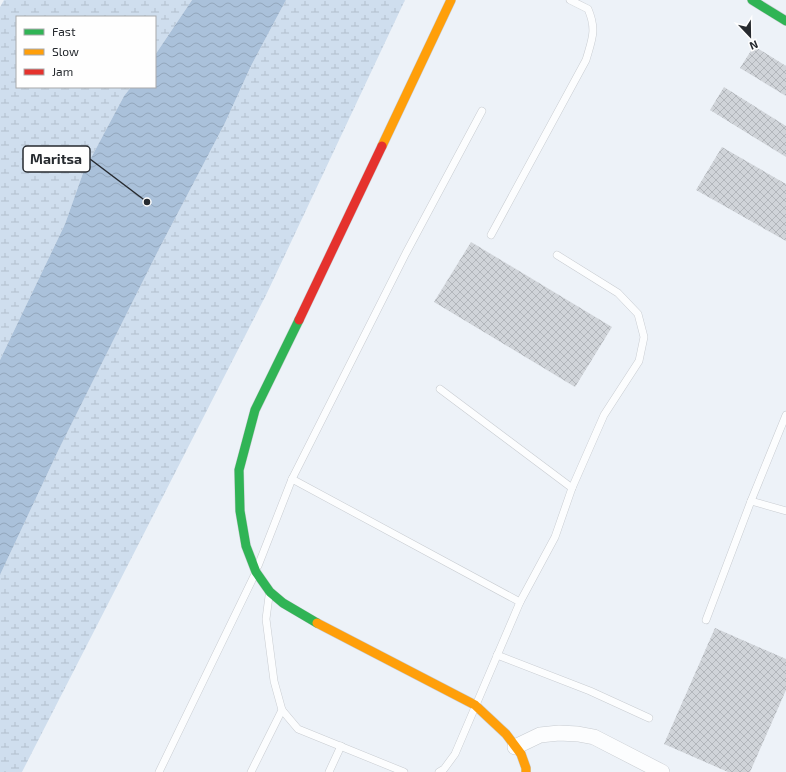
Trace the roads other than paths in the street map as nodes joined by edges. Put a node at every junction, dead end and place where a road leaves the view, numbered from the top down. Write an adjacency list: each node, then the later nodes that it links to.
1 (451, 0): 14 (street)
2 (570, 0): 6 (lane)
3 (752, 0): 4 (street)
4 (786, 21)
5 (482, 111): 10 (lane)
6 (491, 235)
7 (557, 255): 11 (lane)
8 (440, 389): 11 (lane)
9 (786, 415): 12 (lane)
10 (292, 479): 14 (lane); 16 (lane)
11 (572, 488): 16 (lane)
12 (751, 501): 13 (lane); 17 (lane)
13 (786, 511)
14 (256, 572): 15 (street); 24 (lane)
15 (270, 592): 19 (street); 20 (lane)
16 (520, 602): 18 (lane)
17 (706, 620)
18 (497, 655): 19 (lane); 21 (lane)
19 (475, 705): 23 (street); 28 (lane)
20 (282, 710): 22 (lane); 25 (lane)
21 (649, 718)
22 (341, 746): 26 (lane); 27 (lane)
23 (515, 747): 29 (street); 30 (street)
24 (160, 772)
25 (251, 772)
26 (329, 772)
27 (404, 772)
28 (440, 772)
29 (526, 772)
30 (662, 772)

